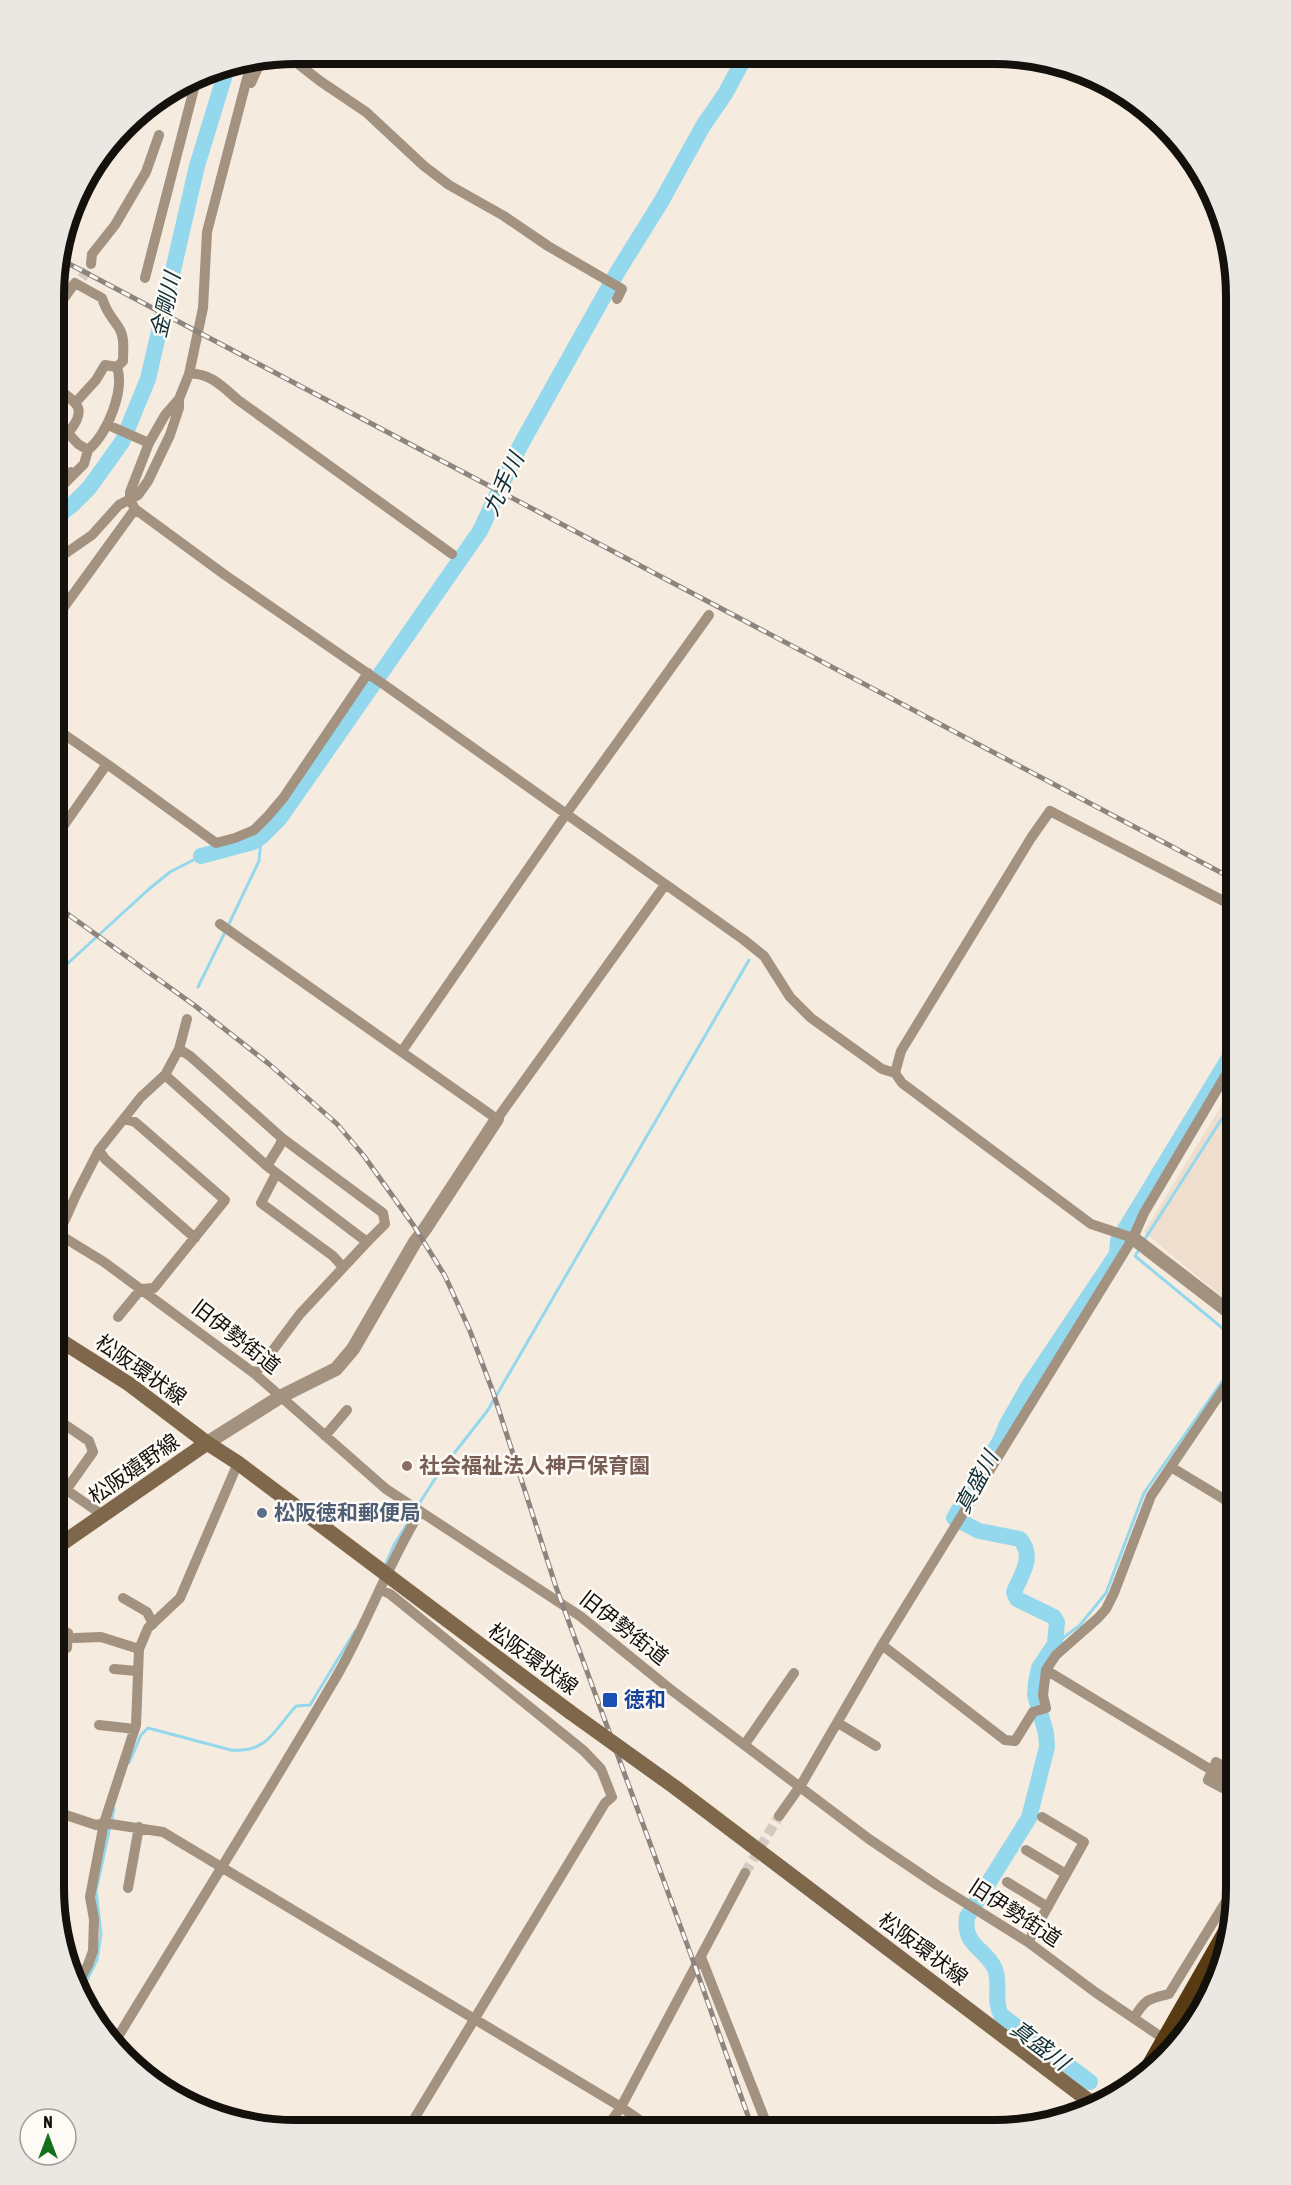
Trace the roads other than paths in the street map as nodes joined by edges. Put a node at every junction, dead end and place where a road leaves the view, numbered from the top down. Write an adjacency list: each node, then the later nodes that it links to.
1 (298, 64): 10 (street)
2 (258, 68): 5 (street)
3 (249, 70): 5 (street)
4 (194, 88): 8 (street)
5 (242, 94): 12 (street)
6 (159, 135): 7 (street)
7 (91, 264)
8 (144, 278)
9 (64, 299): 11 (street)
10 (617, 299)
11 (117, 367): 15 (street); 16 (street)
12 (189, 374): 14 (street); 24 (street)
13 (64, 394): 15 (street)
14 (180, 399): 17 (street); 22 (street)
15 (76, 402): 18 (street)
16 (108, 425): 17 (street); 18 (street)
17 (146, 442): 22 (street)
18 (88, 450): 19 (street)
19 (84, 464): 20 (street); 21 (street)
20 (64, 476)
21 (64, 484)
22 (133, 504): 23 (street); 25 (street); 27 (street)
23 (64, 554)
24 (452, 554)
25 (64, 606)
26 (709, 615): 30 (street)
27 (368, 673): 29 (street); 30 (street)
28 (64, 734): 29 (street)
29 (107, 764): 31 (street)
30 (566, 814): 32 (street); 37 (street)
31 (64, 824)
32 (665, 885): 38 (street); 42 (street)
33 (1226, 902): 38 (street)
34 (220, 924): 37 (street)
35 (187, 1019): 36 (street)
36 (179, 1049): 39 (street); 43 (street)
37 (402, 1051): 42 (street)
38 (895, 1072): 50 (street)
39 (165, 1075): 41 (street); 45 (street)
40 (1226, 1075): 50 (street)
41 (124, 1119): 44 (street); 47 (street)
42 (496, 1119): 58 (street)
43 (282, 1138): 45 (street); 49 (street)
44 (99, 1150): 46 (street); 47 (street)
45 (271, 1170): 49 (street); 51 (street)
46 (64, 1219)
47 (195, 1238): 52 (street)
48 (64, 1240): 52 (street, 旧伊勢街道)
49 (366, 1242): 51 (street)
50 (1139, 1242): 53 (street); 76 (street)
51 (343, 1267): 56 (street)
52 (141, 1289): 54 (street); 56 (street, 旧伊勢街道)
53 (1226, 1309)
54 (118, 1317)
55 (64, 1343): 62 (main road, 松阪環状線)
56 (255, 1374): 58 (street, 旧伊勢街道)
57 (1226, 1385): 64 (street)
58 (280, 1397): 61 (street, 旧伊勢街道); 62 (street)
59 (347, 1410): 61 (street)
60 (64, 1424): 65 (street)
61 (325, 1436): 67 (street, 旧伊勢街道)
62 (207, 1443): 63 (main road, 松阪環状線); 68 (main road, 松阪嬉野線)
63 (238, 1463): 70 (main road, 松阪環状線); 73 (street)
64 (1171, 1467): 66 (street); 80 (street)
65 (66, 1490): 68 (street)
66 (1226, 1500)
67 (420, 1512): 70 (street); 86 (street, 旧伊勢街道)
68 (104, 1516): 69 (main road, 松阪嬉野線)
69 (64, 1542)
70 (386, 1575): 71 (street); 115 (main road, 松阪環状線, bridge)
71 (381, 1590): 99 (street); 111 (street)
72 (123, 1598): 73 (street)
73 (153, 1624): 78 (street)
74 (64, 1631): 77 (street)
75 (75, 1638): 78 (street)
76 (882, 1645): 80 (street); 83 (street)
77 (67, 1648)
78 (139, 1649): 81 (street)
79 (114, 1669): 81 (street)
80 (1046, 1670): 89 (street)
81 (137, 1671): 85 (street)
82 (794, 1673): 86 (street)
83 (838, 1723): 87 (street); 91 (street)
84 (99, 1725): 85 (street)
85 (135, 1729): 96 (street)
86 (745, 1744): 91 (street, 旧伊勢街道)
87 (876, 1746)
88 (1226, 1768): 89 (street)
89 (1212, 1770): 90 (street); 92 (street)
90 (1226, 1779)
91 (801, 1785): 94 (street); 106 (street, 旧伊勢街道)
92 (1226, 1790)
93 (64, 1814): 96 (street)
94 (779, 1816)
95 (1042, 1817): 101 (street)
96 (104, 1823): 97 (street); 109 (street)
97 (139, 1827): 99 (street); 103 (street)
98 (1026, 1850): 101 (street)
99 (220, 1867): 111 (street); 113 (street)
100 (745, 1873): 108 (street)
101 (1066, 1874): 105 (street)
102 (1007, 1882): 105 (street)
103 (128, 1888)
104 (1226, 1901): 110 (street)
105 (1048, 1907): 106 (street)
106 (1028, 1942): 110 (street, 旧伊勢街道)
107 (1219, 1946): 112 (highway)
108 (701, 1958): 116 (street); 120 (street)
109 (82, 1976)
110 (1134, 2018): 114 (street, 旧伊勢街道)
111 (474, 2020): 116 (street); 117 (street)
112 (1177, 2032)
113 (118, 2036)
114 (1169, 2041)
115 (1089, 2101)
116 (621, 2108): 118 (street); 119 (street)
117 (413, 2120)
118 (612, 2120)
119 (639, 2120)
120 (765, 2120)

